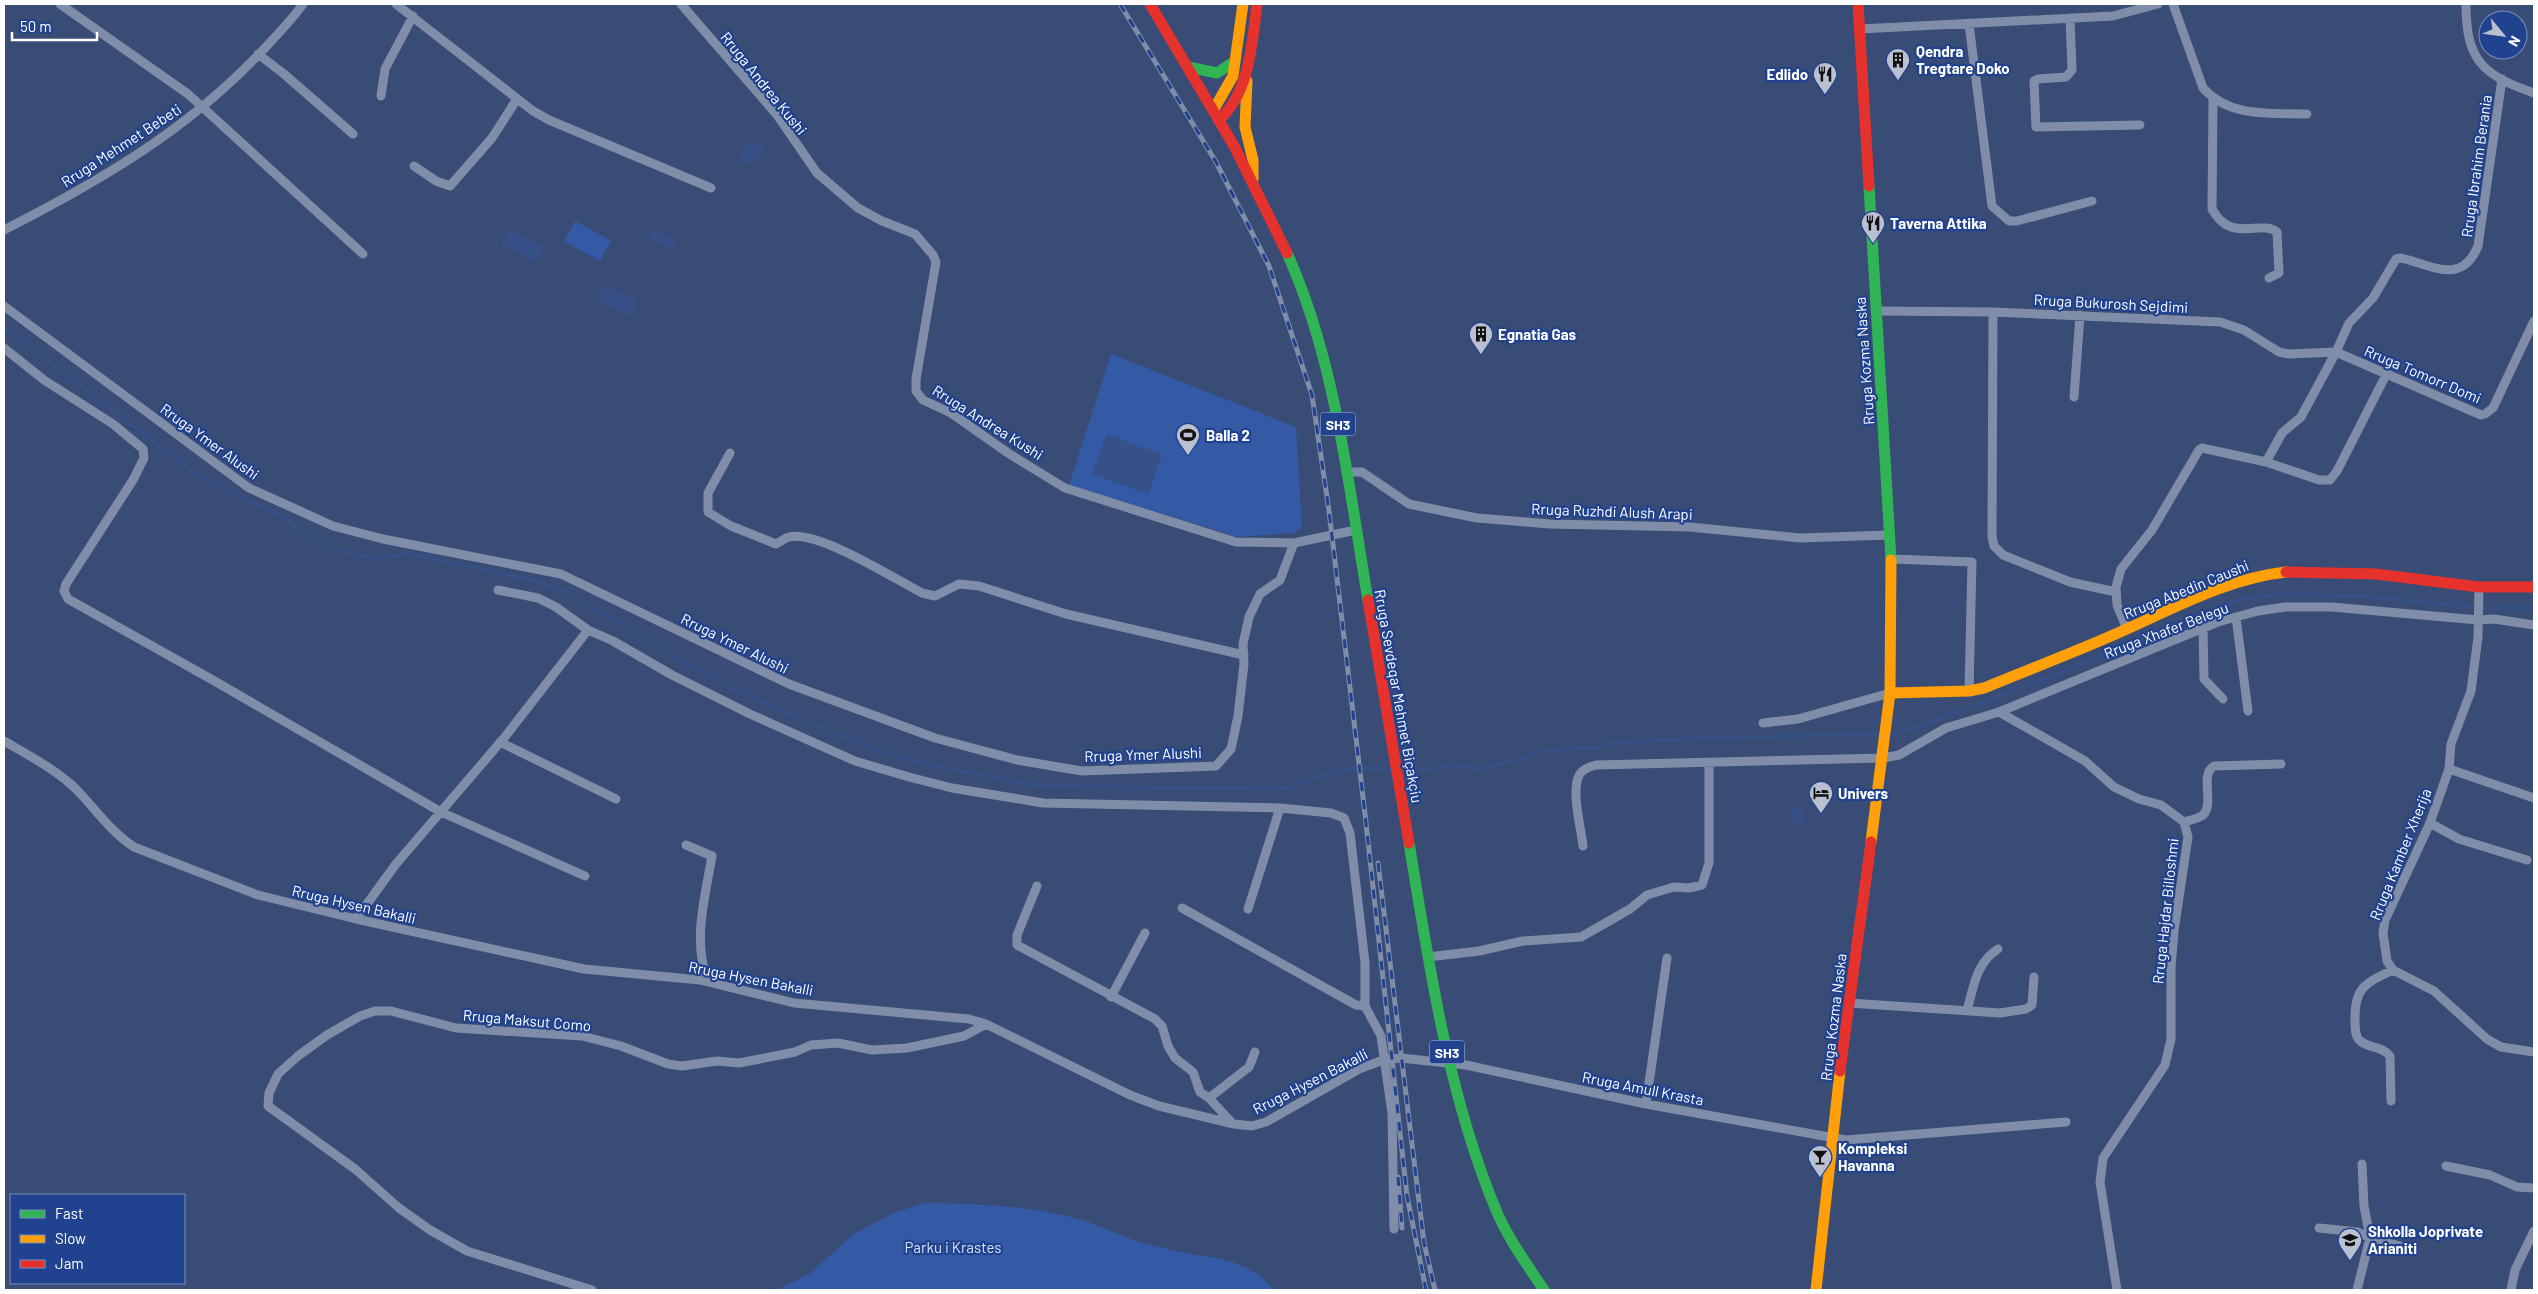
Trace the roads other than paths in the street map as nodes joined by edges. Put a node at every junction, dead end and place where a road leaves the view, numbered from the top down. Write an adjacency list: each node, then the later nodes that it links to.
1 (60, 4): 25 (street)
2 (303, 4): 16 (street, Rruga Mehmet Bebeti)
3 (396, 4): 12 (street)
4 (681, 4): 51 (street, Rruga Andrea Kushi)
5 (1150, 4): 19 (main road, SH3)
6 (1244, 4): 17 (main road)
7 (1257, 4): 18 (main road)
8 (1858, 4): 15 (main road, Rruga Kozma Naska)
9 (2158, 4): 13 (street)
10 (2173, 4): 24 (street)
11 (2466, 4): 20 (street)
12 (413, 16): 22 (street); 23 (street)
13 (2070, 18): 14 (street); 28 (street)
14 (1969, 24): 15 (street); 33 (street)
15 (1860, 29): 38 (main road, Rruga Kozma Naska)
16 (258, 54): 25 (street, Rruga Mehmet Bebeti); 29 (street)
17 (1235, 61): 19 (main road); 26 (main road)
18 (1249, 63): 26 (main road); 31 (main road)
19 (1188, 67): 26 (main road, SH3)
20 (2502, 79): 21 (street); 43 (street, Rruga Ibrahim Berania)
21 (2534, 93)
22 (381, 96)
23 (517, 99): 30 (street); 32 (street)
24 (2213, 99): 27 (street); 36 (street)
25 (204, 107): 34 (street, Rruga Mehmet Bebeti); 35 (street)
26 (1217, 114): 31 (main road, Rruga Sevdeqar Mehmet Biçakçiu / SH3)
27 (2307, 114)
28 (2140, 125)
29 (353, 134)
30 (414, 166)
31 (1254, 182): 48 (main road, Rruga Sevdeqar Mehmet Biçakçiu / SH3)
32 (711, 188)
33 (2092, 202)
34 (4, 230)
35 (363, 254)
36 (2269, 278)
37 (4, 306): 63 (street, Rruga Ymer Alushi)
38 (1876, 311): 39 (street, Rruga Bukurosh Sejdimi); 50 (main road, Rruga Kozma Naska)
39 (1993, 312): 40 (street, Rruga Bukurosh Sejdimi); 55 (street)
40 (2080, 315): 43 (street, Rruga Bukurosh Sejdimi); 45 (street)
41 (2534, 321): 44 (street, Rruga Tomorr Domi)
42 (4, 348): 79 (street)
43 (2336, 352): 44 (street, Rruga Tomorr Domi); 47 (street, Rruga Ibrahim Berania)
44 (2387, 373): 47 (street)
45 (2074, 397)
46 (730, 453): 63 (street)
47 (2266, 462): 55 (street)
48 (1346, 472): 49 (main road, Rruga Sevdeqar Mehmet Biçakçiu / SH3); 50 (street, Rruga Ruzhdi Alush Arapi)
49 (1356, 530): 51 (street); 92 (main road, Rruga Sevdeqar Mehmet Biçakçiu / SH3)
50 (1889, 536): 52 (main road, Rruga Kozma Naska)
51 (1294, 543): 63 (street, Rruga Ymer Alushi)
52 (1891, 559): 64 (street); 65 (main road, Rruga Kozma Naska)
53 (2534, 587): 56 (main road, Rruga Abedin Caushi)
54 (498, 590): 62 (street)
55 (2116, 592): 61 (street)
56 (2479, 592): 58 (street, Rruga Kamber Xherija); 61 (main road, Rruga Abedin Caushi)
57 (2236, 617): 58 (street, Rruga Xhafer Belegu); 60 (street, Rruga Xhafer Belegu); 67 (street)
58 (2478, 617): 59 (street, Rruga Xhafer Belegu); 75 (street, Rruga Kamber Xherija)
59 (2534, 625)
60 (2203, 628): 66 (street); 68 (street, Rruga Xhafer Belegu)
61 (2127, 629): 64 (main road, Rruga Abedin Caushi)
62 (588, 630): 71 (street); 78 (street)
63 (1244, 656)
64 (1969, 691): 65 (main road, Rruga Abedin Caushi)
65 (1890, 694): 69 (street); 72 (main road, Rruga Kozma Naska)
66 (2223, 699)
67 (2248, 711)
68 (1998, 712): 72 (street, Rruga Xhafer Belegu); 80 (street, Rruga Hajdar Billoshmi)
69 (1763, 723)
70 (4, 741): 89 (street, Rruga Hysen Bakalli)
71 (500, 742): 77 (street); 79 (street)
72 (1884, 753): 73 (street, Rruga Xhafer Belegu); 98 (main road, Rruga Kozma Naska)
73 (1709, 764): 83 (street, Rruga Xhafer Belegu); 92 (street)
74 (2281, 764): 80 (street)
75 (2448, 769): 76 (street); 81 (street, Rruga Kamber Xherija)
76 (2534, 798)
77 (616, 800)
78 (1280, 808): 88 (street); 99 (street)
79 (441, 812): 85 (street); 89 (street)
80 (2184, 822): 123 (street, Rruga Hajdar Billoshmi)
81 (2430, 823): 84 (street); 94 (street, Rruga Kamber Xherija)
82 (686, 845): 96 (street)
83 (1583, 846)
84 (2527, 860)
85 (585, 876)
86 (1037, 886): 97 (street)
87 (1182, 908): 99 (street)
88 (1248, 909)
89 (356, 919): 96 (street, Rruga Hysen Bakalli)
90 (1145, 933): 97 (street)
91 (1998, 949): 100 (street)
92 (1428, 957): 105 (main road, Rruga Sevdeqar Mehmet Biçakçiu / SH3)
93 (1667, 958): 108 (street)
94 (2393, 970): 103 (street); 107 (street)
95 (2034, 977): 100 (street)
96 (708, 982): 101 (street, Rruga Hysen Bakalli)
97 (1112, 997): 106 (street)
98 (1849, 1003): 100 (street); 111 (main road, Rruga Kozma Naska)
99 (1365, 1006): 104 (street)
100 (1967, 1010)
101 (986, 1024): 110 (street, Rruga Hysen Bakalli); 120 (street, Rruga Maksut Como)
102 (1254, 1052): 106 (street)
103 (2534, 1052)
104 (1383, 1060): 105 (street, Rruga Hysen Bakalli); 110 (street, Rruga Hysen Bakalli); 116 (street)
105 (1450, 1062): 108 (street, Rruga Amull Krasta); 121 (main road, Rruga Sevdeqar Mehmet Biçakçiu / SH3)
106 (1209, 1098): 110 (street)
107 (2391, 1101)
108 (1646, 1104): 111 (street, Rruga Amull Krasta)
109 (2066, 1122): 111 (street, Rruga Amull Krasta)
110 (1234, 1124)
111 (1831, 1138): 122 (main road, Rruga Kozma Naska)
112 (2362, 1164): 118 (street)
113 (2446, 1166): 114 (street)
114 (2534, 1188)
115 (2319, 1228): 118 (street)
116 (1394, 1229)
117 (2534, 1231): 125 (street)
118 (2370, 1238): 119 (street); 124 (street)
119 (2400, 1246)
120 (592, 1290)
121 (1544, 1290)
122 (1816, 1290)
123 (2117, 1290)
124 (2357, 1290)
125 (2511, 1290)

